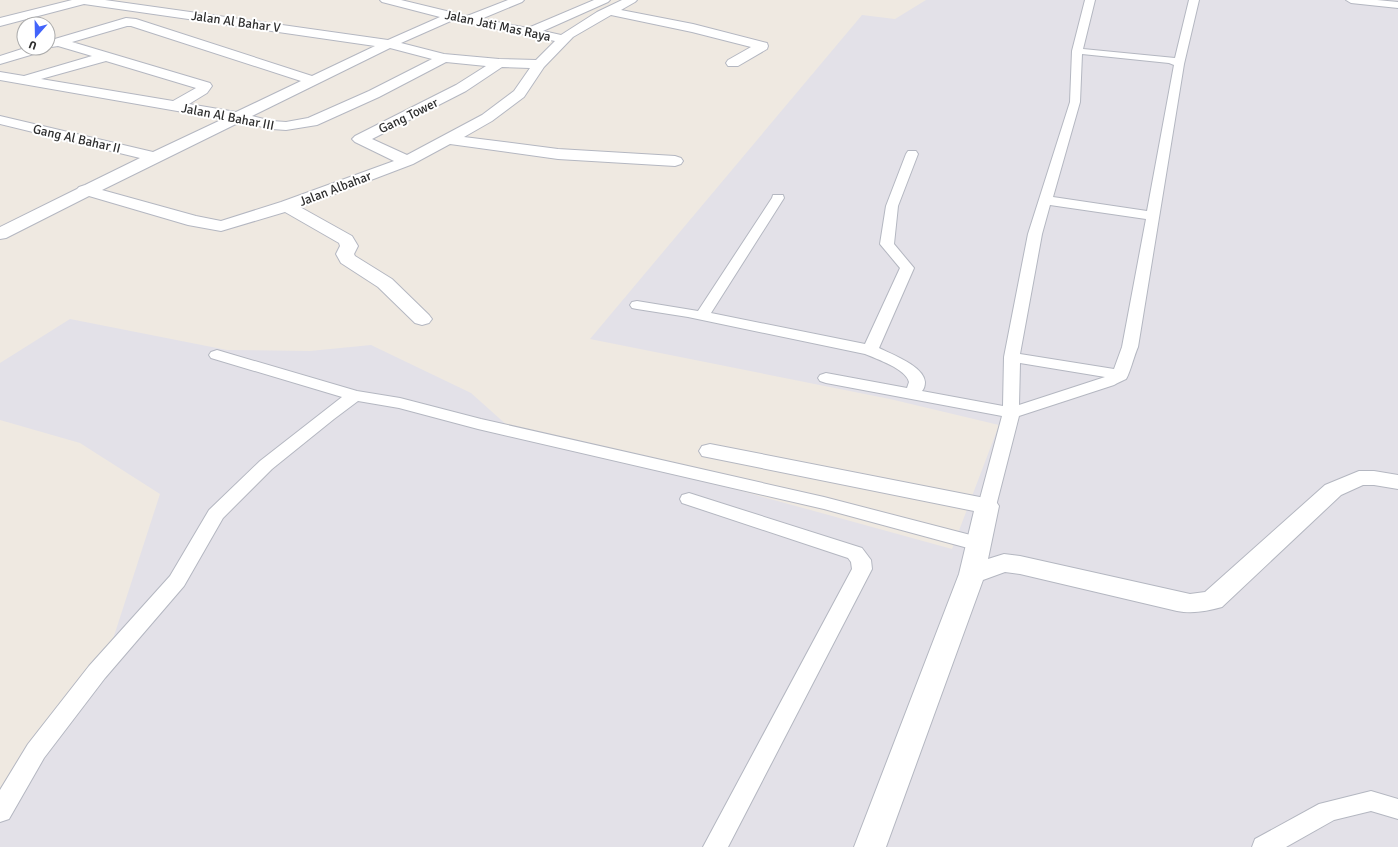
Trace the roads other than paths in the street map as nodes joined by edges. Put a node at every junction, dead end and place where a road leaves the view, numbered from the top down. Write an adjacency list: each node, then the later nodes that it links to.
1 (81, 0): 14 (street); 18 (street, Jalan Al Bahar V)
2 (386, 0): 10 (street, Jalan Jati Mas Raya)
3 (436, 0): 10 (street)
4 (518, 0): 13 (street)
5 (631, 0): 11 (street, Jalan Albahar)
6 (1090, 0): 20 (lane)
7 (1194, 0): 28 (lane)
8 (1351, 0): 9 (lane)
9 (1398, 5)
10 (416, 7): 12 (street, Jalan Jati Mas Raya)
11 (605, 9): 15 (street); 16 (street, Jalan Albahar); 26 (street)
12 (452, 16): 13 (street, Jalan Jati Mas Raya); 18 (street)
13 (468, 20): 15 (street, Jalan Jati Mas Raya)
14 (0, 22)
15 (530, 32): 16 (street, Jalan Jati Mas Raya)
16 (564, 39): 27 (street, Jalan Albahar)
17 (56, 43): 31 (street)
18 (389, 44): 23 (street, Jalan Al Bahar V); 31 (street)
19 (56, 45): 22 (street)
20 (1077, 51): 28 (lane); 43 (lane)
21 (16, 55): 24 (street)
22 (105, 57): 30 (street); 33 (street)
23 (444, 58): 25 (street, Jalan Al Bahar V); 34 (street, Jalan Al Bahar III)
24 (0, 60)
25 (499, 63): 27 (street, Jalan Al Bahar V); 39 (street, Gang Tower)
26 (733, 63)
27 (539, 64): 36 (street, Jalan Albahar)
28 (1179, 64): 45 (lane)
29 (0, 76): 30 (street, Jalan Al Bahar III)
30 (23, 80): 32 (street); 33 (street, Jalan Al Bahar III)
31 (313, 81): 34 (street)
32 (0, 87)
33 (176, 106): 34 (street, Jalan Al Bahar III)
34 (239, 117): 38 (street)
35 (0, 120): 38 (street, Gang Al Bahar II)
36 (448, 139): 39 (street, Jalan Albahar); 40 (street)
37 (912, 154): 50 (lane)
38 (155, 157): 41 (street)
39 (407, 161): 44 (street, Jalan Albahar)
40 (675, 161)
41 (85, 190): 44 (street, Jalan Albahar); 46 (street)
42 (778, 198): 48 (lane)
43 (1045, 200): 45 (lane); 52 (lane)
44 (287, 206): 49 (street)
45 (1152, 216): 53 (lane)
46 (0, 234)
47 (637, 305): 48 (lane)
48 (702, 316): 50 (lane)
49 (422, 319)
50 (870, 350): 55 (lane)
51 (217, 355): 56 (lane)
52 (1012, 357): 53 (lane); 57 (lane)
53 (1120, 375): 57 (lane)
54 (826, 378): 55 (lane)
55 (913, 395): 57 (lane)
56 (355, 396): 62 (lane); 65 (lane)
57 (1011, 413): 61 (lane)
58 (710, 451): 61 (street)
59 (1398, 482): 63 (street)
60 (689, 499): 66 (lane)
61 (987, 506): 62 (street)
62 (979, 544): 63 (street)
63 (972, 574): 67 (street)
64 (1398, 809): 68 (lane)
65 (0, 812)
66 (714, 847)
67 (870, 847)
68 (1264, 847)

